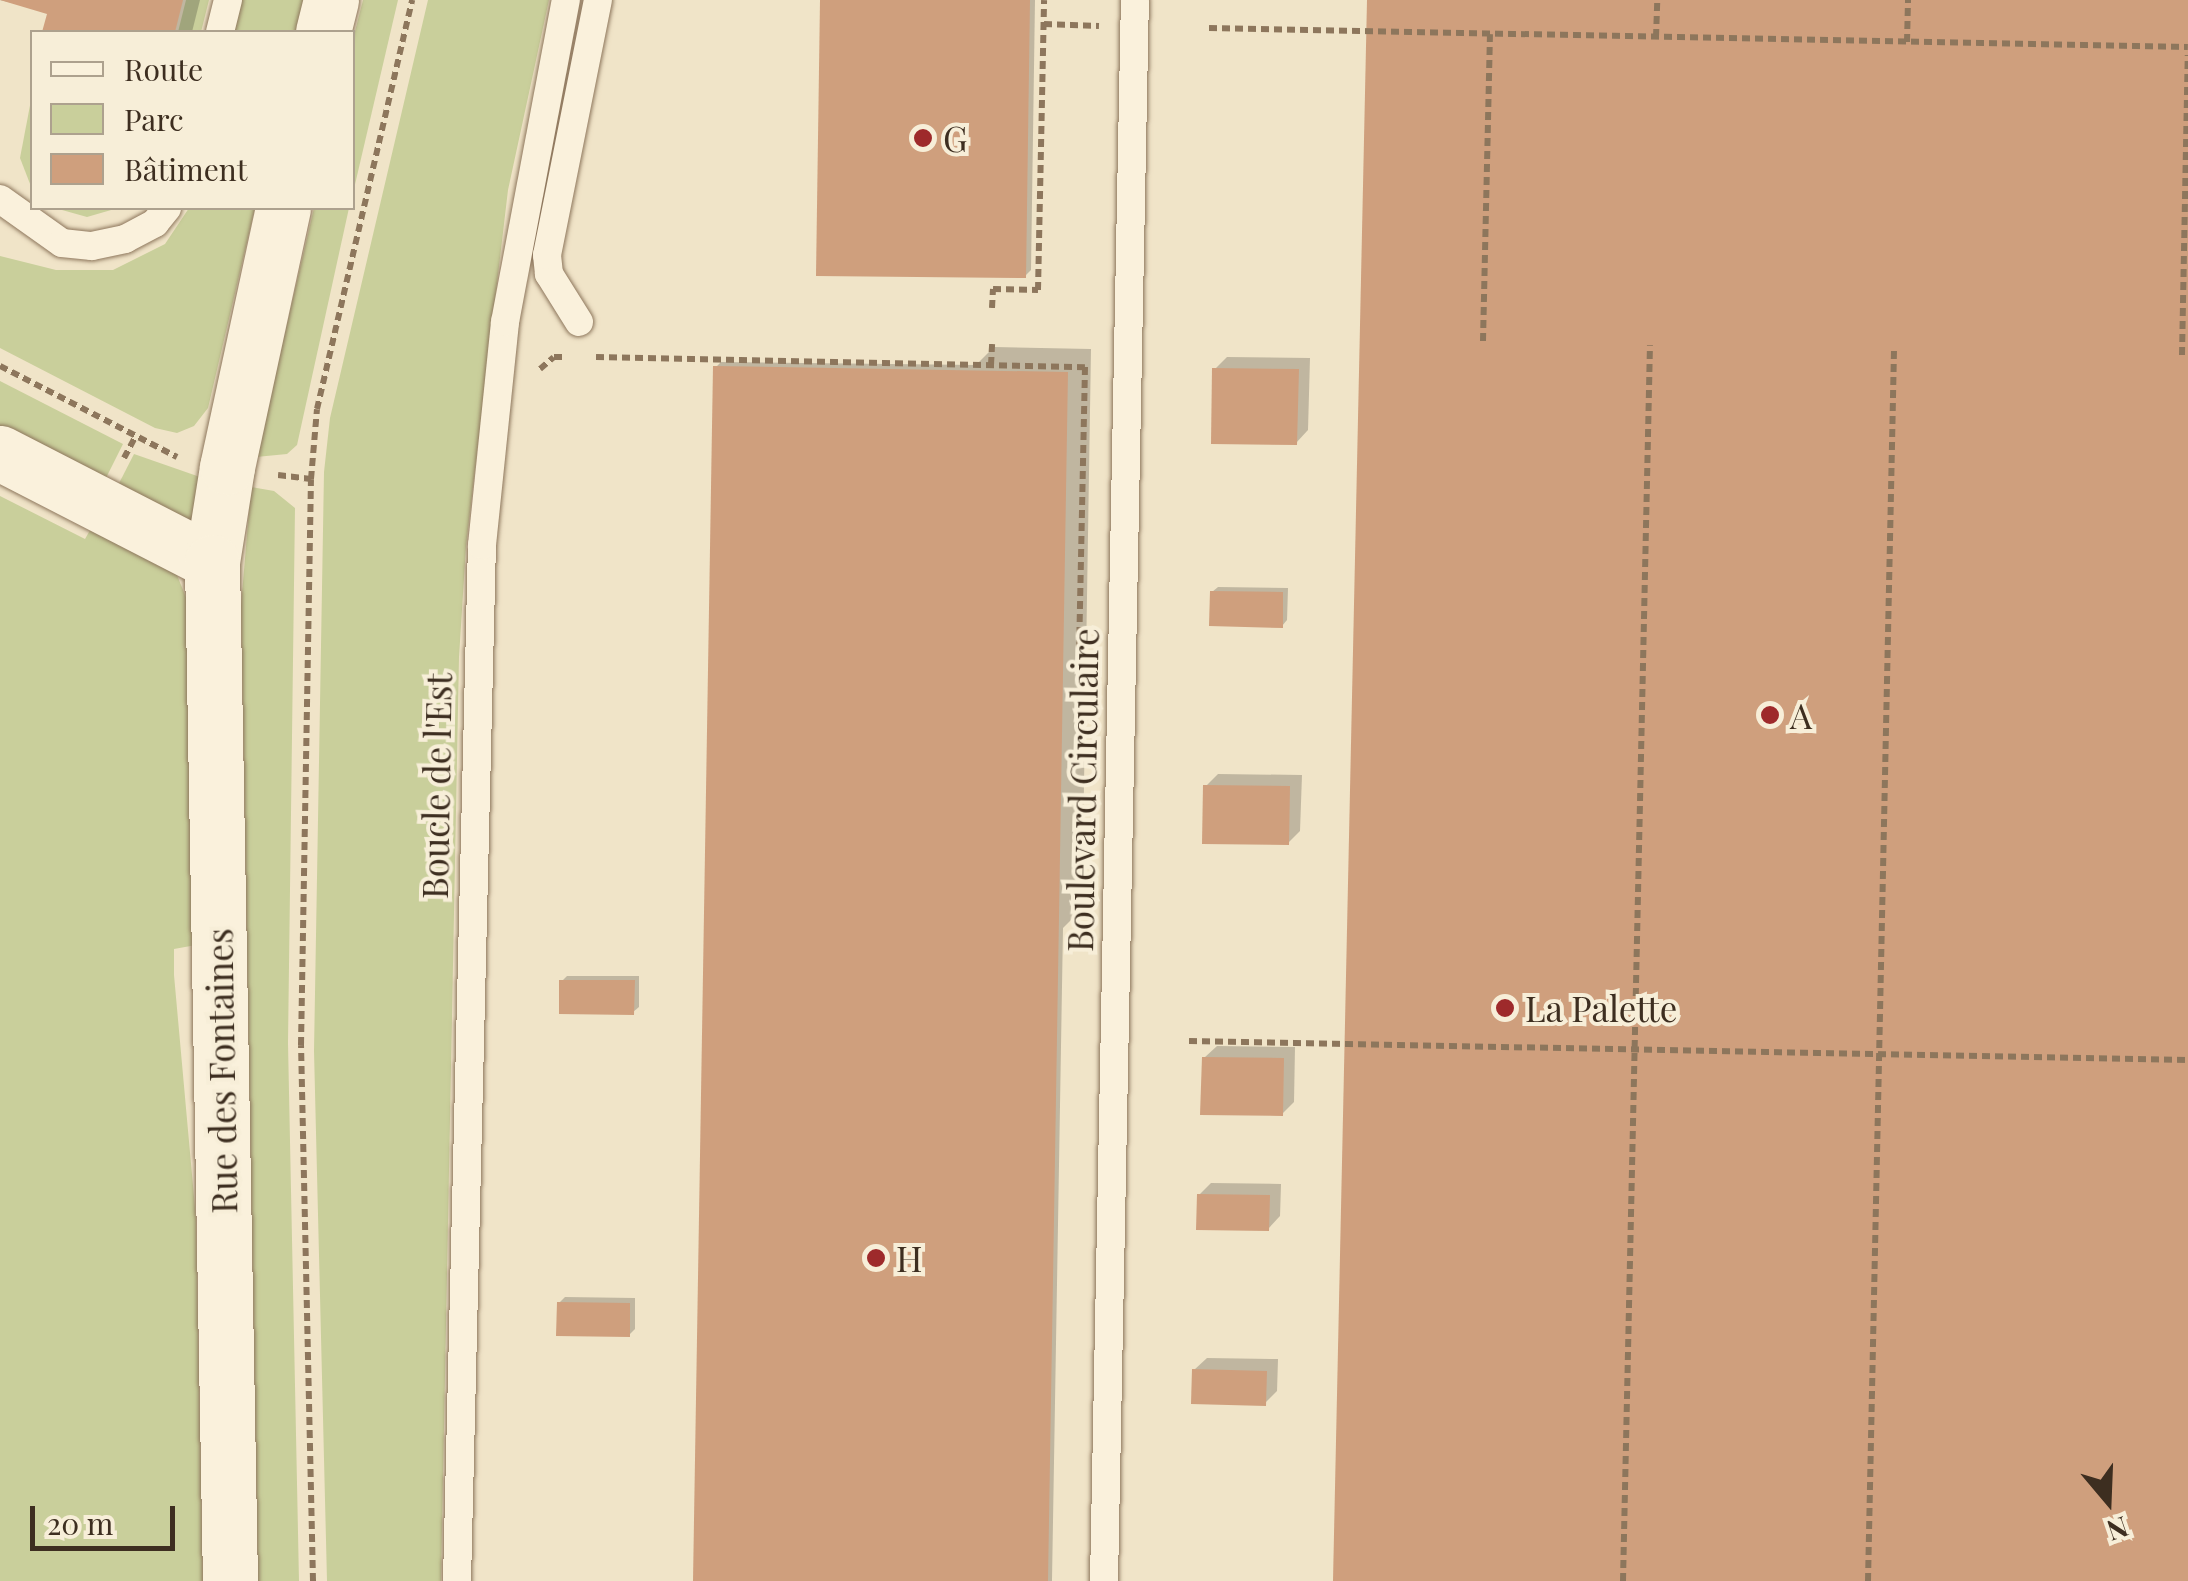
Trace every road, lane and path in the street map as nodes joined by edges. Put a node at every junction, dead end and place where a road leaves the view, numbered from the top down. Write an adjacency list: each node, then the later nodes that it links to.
1 (228, 0): 13 (lane)
2 (331, 0): 14 (street)
3 (412, 0): 37 (path)
4 (566, 0): 46 (lane, Boucle de l'Est)
5 (598, 0): 24 (lane)
6 (1044, 0): 10 (path)
7 (1135, 0): 47 (lane, Boulevard Circulaire)
8 (1657, 0): 16 (path)
9 (1908, 0): 17 (path)
10 (1044, 24): 11 (path); 23 (path)
11 (1105, 26)
12 (1209, 28): 15 (path)
13 (220, 30)
14 (324, 30)
15 (1490, 34): 16 (path); 25 (path)
16 (1656, 37): 17 (path)
17 (1907, 42): 18 (path)
18 (2188, 47)
19 (2188, 55): 29 (path)
20 (0, 199): 21 (lane)
21 (165, 210)
22 (284, 210): 36 (street, Rue des Fontaines)
23 (992, 308)
24 (579, 322)
25 (1483, 341)
26 (992, 344): 32 (path)
27 (1650, 345): 41 (path)
28 (1894, 349): 42 (path)
29 (2182, 355)
30 (574, 357): 34 (path)
31 (594, 357): 32 (path)
32 (991, 365): 39 (path)
33 (0, 366): 36 (path)
34 (533, 383)
35 (0, 453): 38 (street)
36 (227, 468): 37 (path); 38 (street, Rue des Fontaines)
37 (311, 479): 45 (path)
38 (212, 562): 44 (street, Rue des Fontaines)
39 (1079, 682)
40 (1189, 1041): 41 (path)
41 (1635, 1049): 42 (path); 48 (path)
42 (1880, 1054): 43 (path); 49 (path)
43 (2188, 1060)
44 (230, 1581)
45 (314, 1581)
46 (457, 1581)
47 (1104, 1581)
48 (1624, 1581)
49 (1868, 1581)

